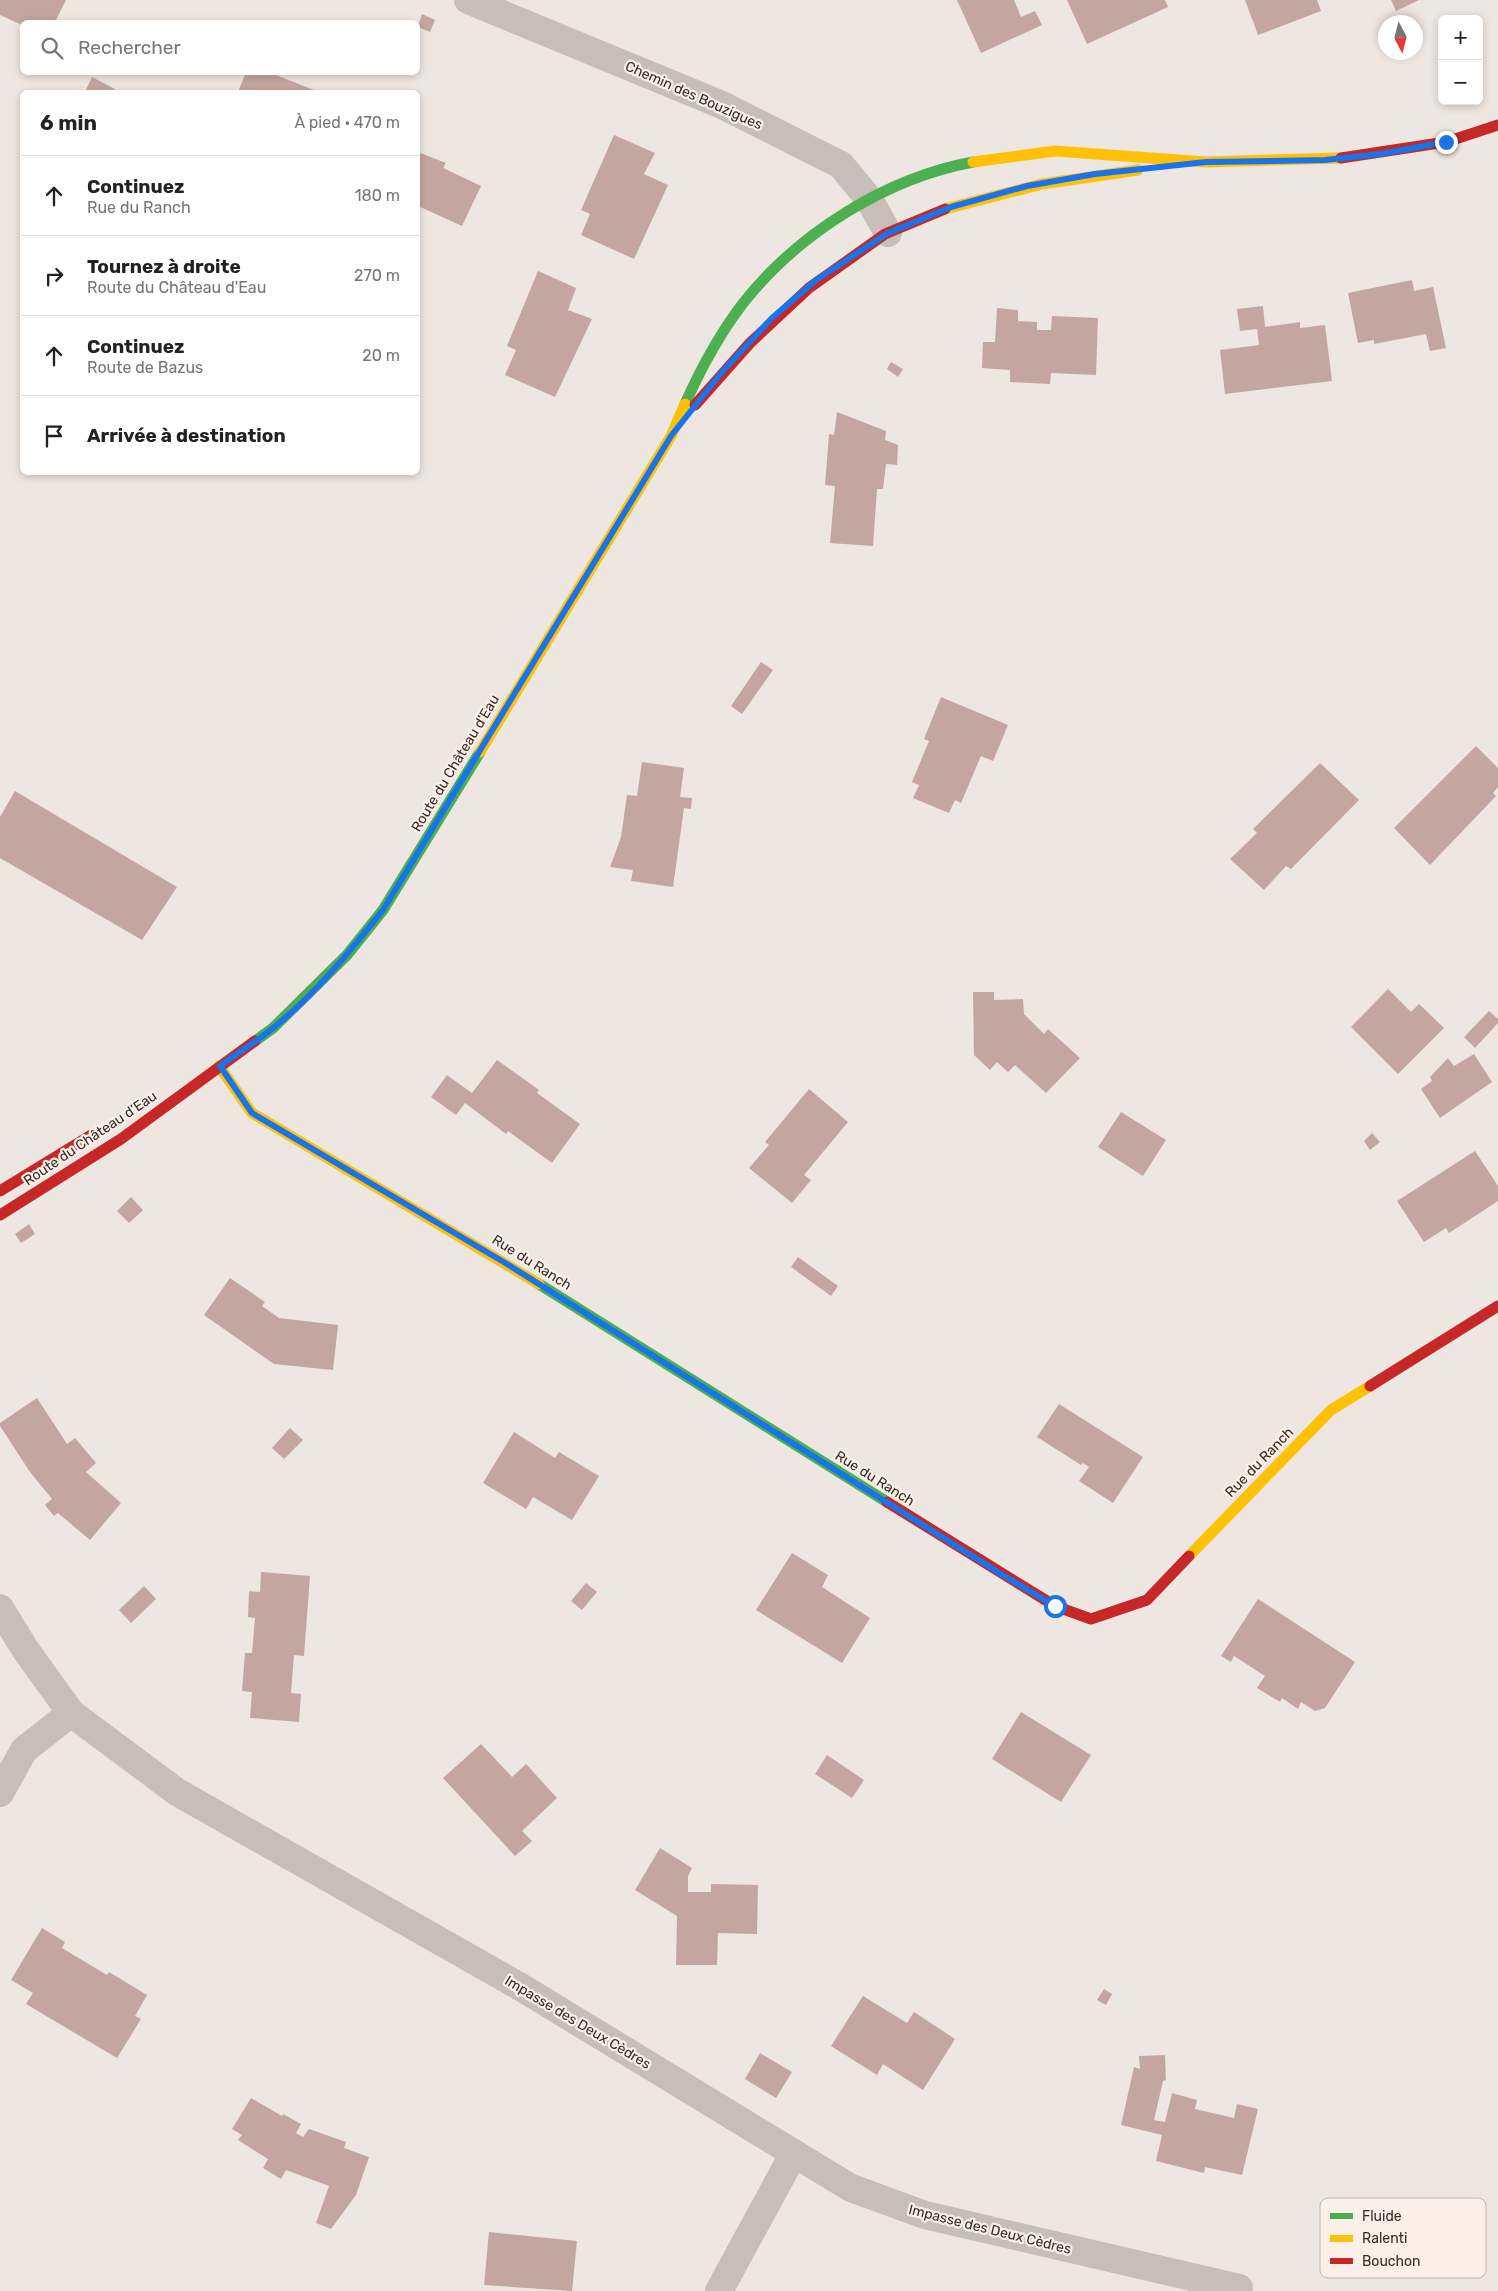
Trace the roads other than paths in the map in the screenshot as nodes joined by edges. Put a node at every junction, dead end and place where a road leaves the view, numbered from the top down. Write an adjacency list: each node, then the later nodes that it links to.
1 (468, 0): 4 (street, Chemin des Bouzigues)
2 (1498, 125): 3 (street, Route du Château d'Eau)
3 (1206, 162): 4 (street, Route du Château d'Eau); 5 (street, Route du Château d'Eau)
4 (870, 199): 5 (street, Chemin des Bouzigues); 6 (street, Route du Château d'Eau)
5 (888, 233): 6 (street, Route du Château d'Eau)
6 (671, 436): 7 (street, Route du Château d'Eau)
7 (220, 1066): 8 (street, Route du Château d'Eau); 11 (street, Route du Château d'Eau); 12 (street, Rue du Ranch)
8 (152, 1102)
9 (101, 1129): 10 (street, Route du Château d'Eau)
10 (0, 1192)
11 (0, 1215)
12 (1498, 1306)
13 (0, 1608): 14 (street, Impasse des Deux Cèdres)
14 (71, 1713): 15 (street); 16 (street, Impasse des Deux Cèdres)
15 (0, 1793)
16 (794, 2153): 17 (street, Impasse des Deux Cèdres); 18 (street)
17 (1239, 2288)
18 (718, 2291)

